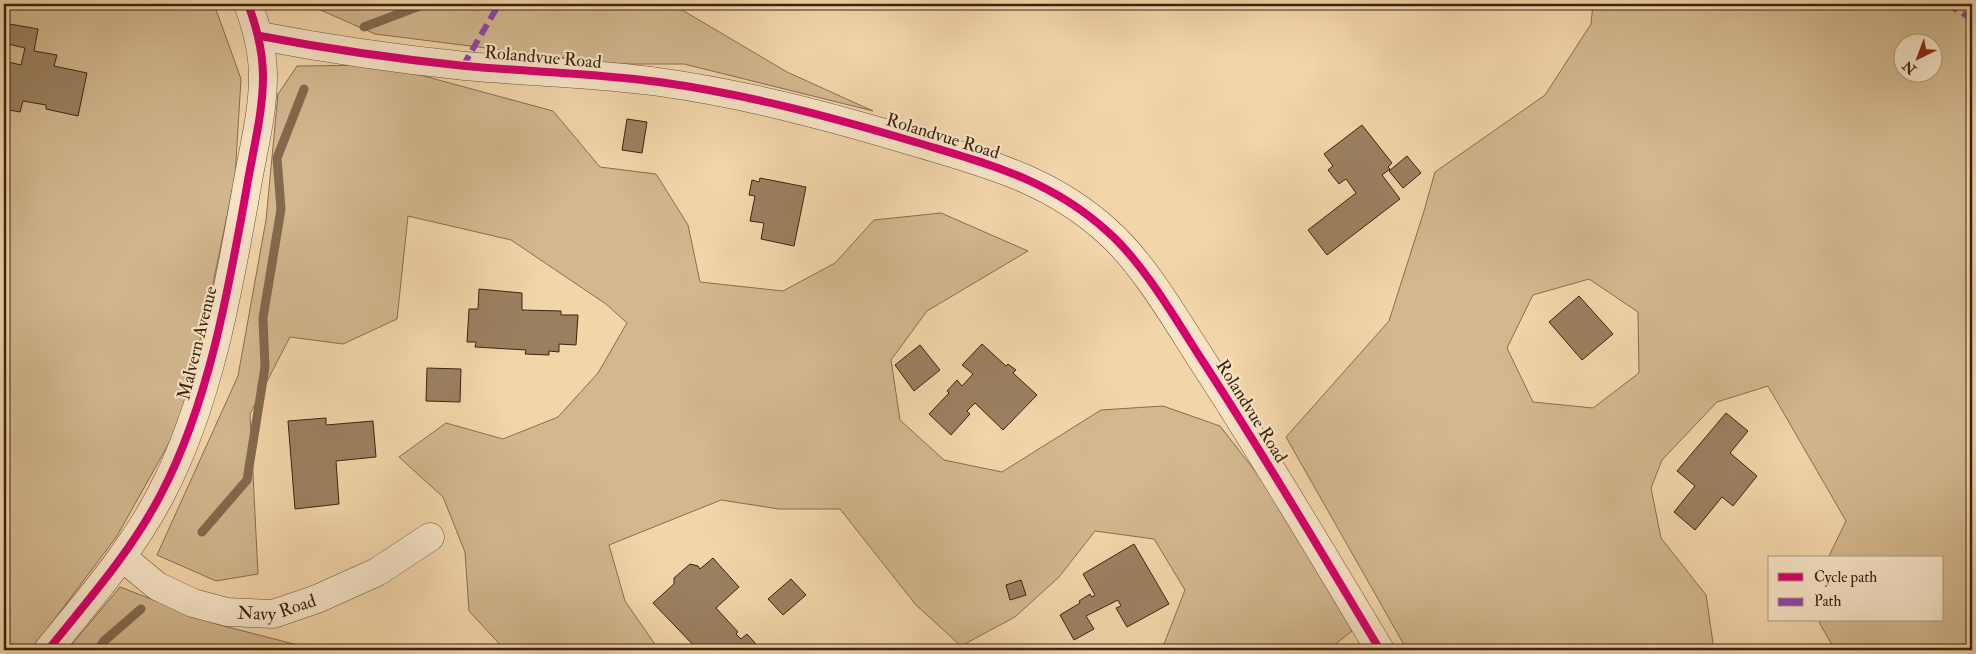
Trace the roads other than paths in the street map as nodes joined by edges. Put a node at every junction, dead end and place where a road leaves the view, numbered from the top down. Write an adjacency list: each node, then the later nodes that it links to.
1 (248, 4): 2 (street, Malvern Avenue)
2 (260, 36): 4 (street, Malvern Avenue); 6 (street, Rolandvue Road)
3 (430, 537): 4 (street, Navy Road)
4 (122, 557): 5 (street, Malvern Avenue)
5 (48, 650)
6 (1380, 650)

